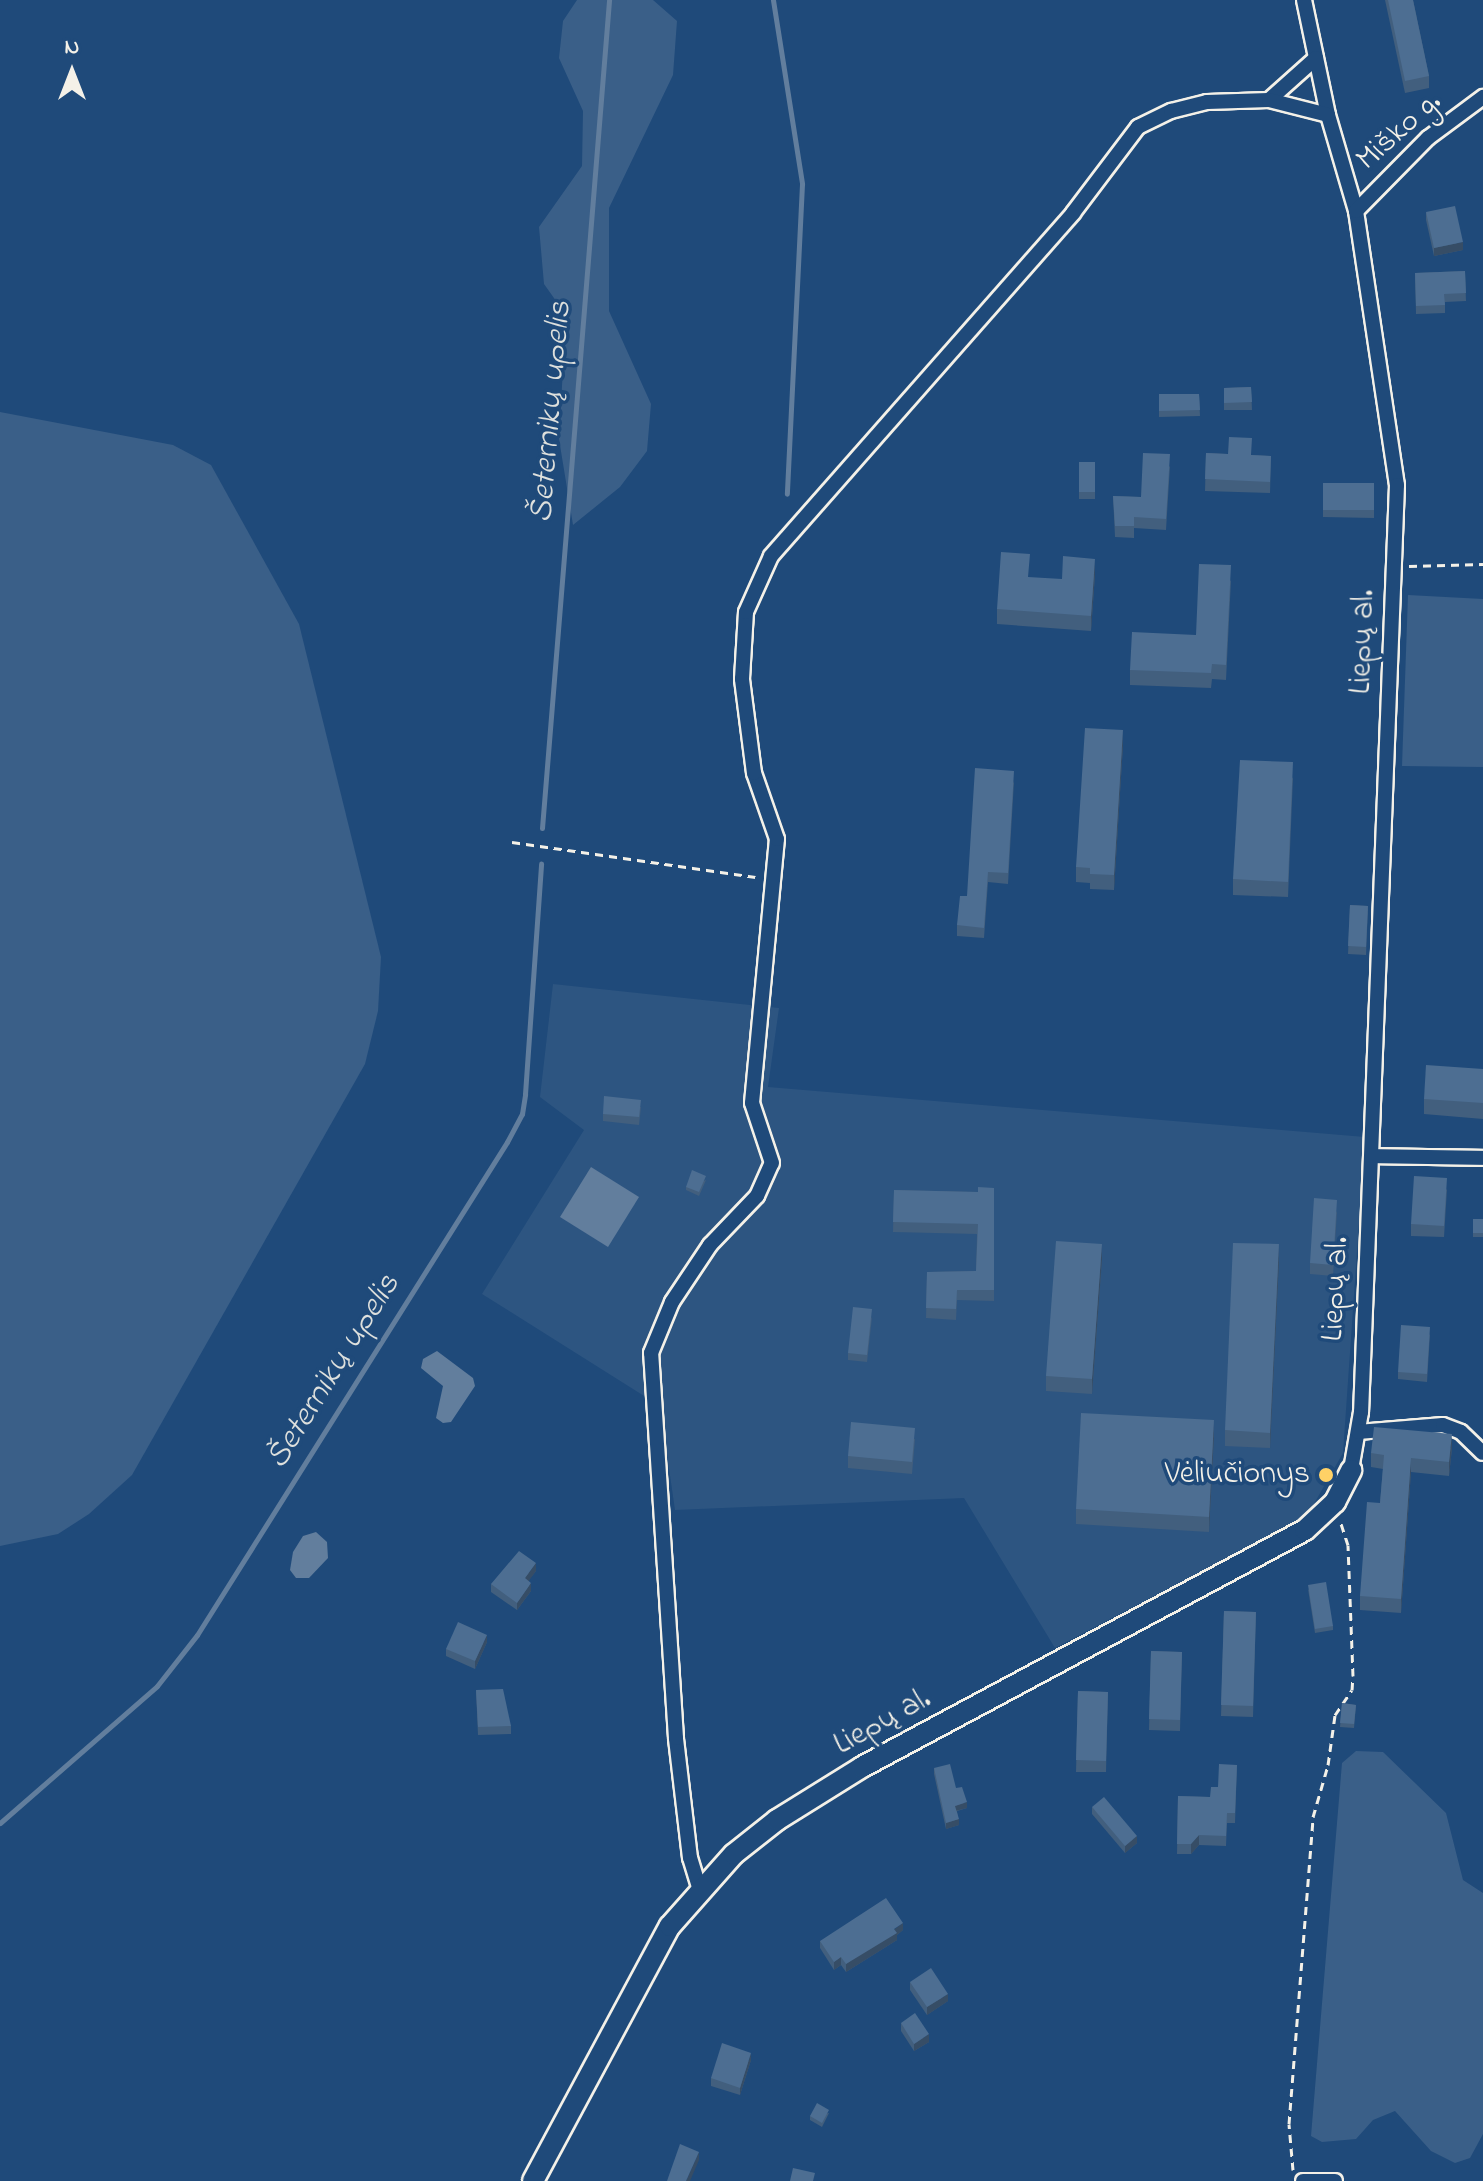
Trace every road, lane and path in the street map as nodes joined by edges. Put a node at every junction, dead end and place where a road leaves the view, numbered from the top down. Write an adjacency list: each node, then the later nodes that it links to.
1 (1304, 0): 2 (street, Liepų al.)
2 (1316, 58): 4 (street); 5 (street, Liepų al.)
3 (1483, 97): 6 (street, Miško g.)
4 (1269, 100): 5 (street); 10 (street)
5 (1328, 115): 6 (street, Liepų al.)
6 (1356, 211): 8 (street, Liepų al.)
7 (1483, 564): 8 (path)
8 (1397, 566): 11 (street, Liepų al.)
9 (512, 842): 10 (path)
10 (776, 880): 17 (street)
11 (1373, 1156): 12 (street); 13 (street, Liepų al.)
12 (1483, 1158)
13 (1358, 1432): 14 (street); 15 (street, Liepų al.)
14 (1483, 1453)
15 (1351, 1470): 16 (main road, Liepų al.)
16 (1335, 1502): 17 (main road, Liepų al.); 19 (path)
17 (699, 1887): 18 (main road, Liepų al.)
18 (533, 2181)
19 (1295, 2181)
20 (1303, 2181): 21 (street)
21 (1335, 2181)

